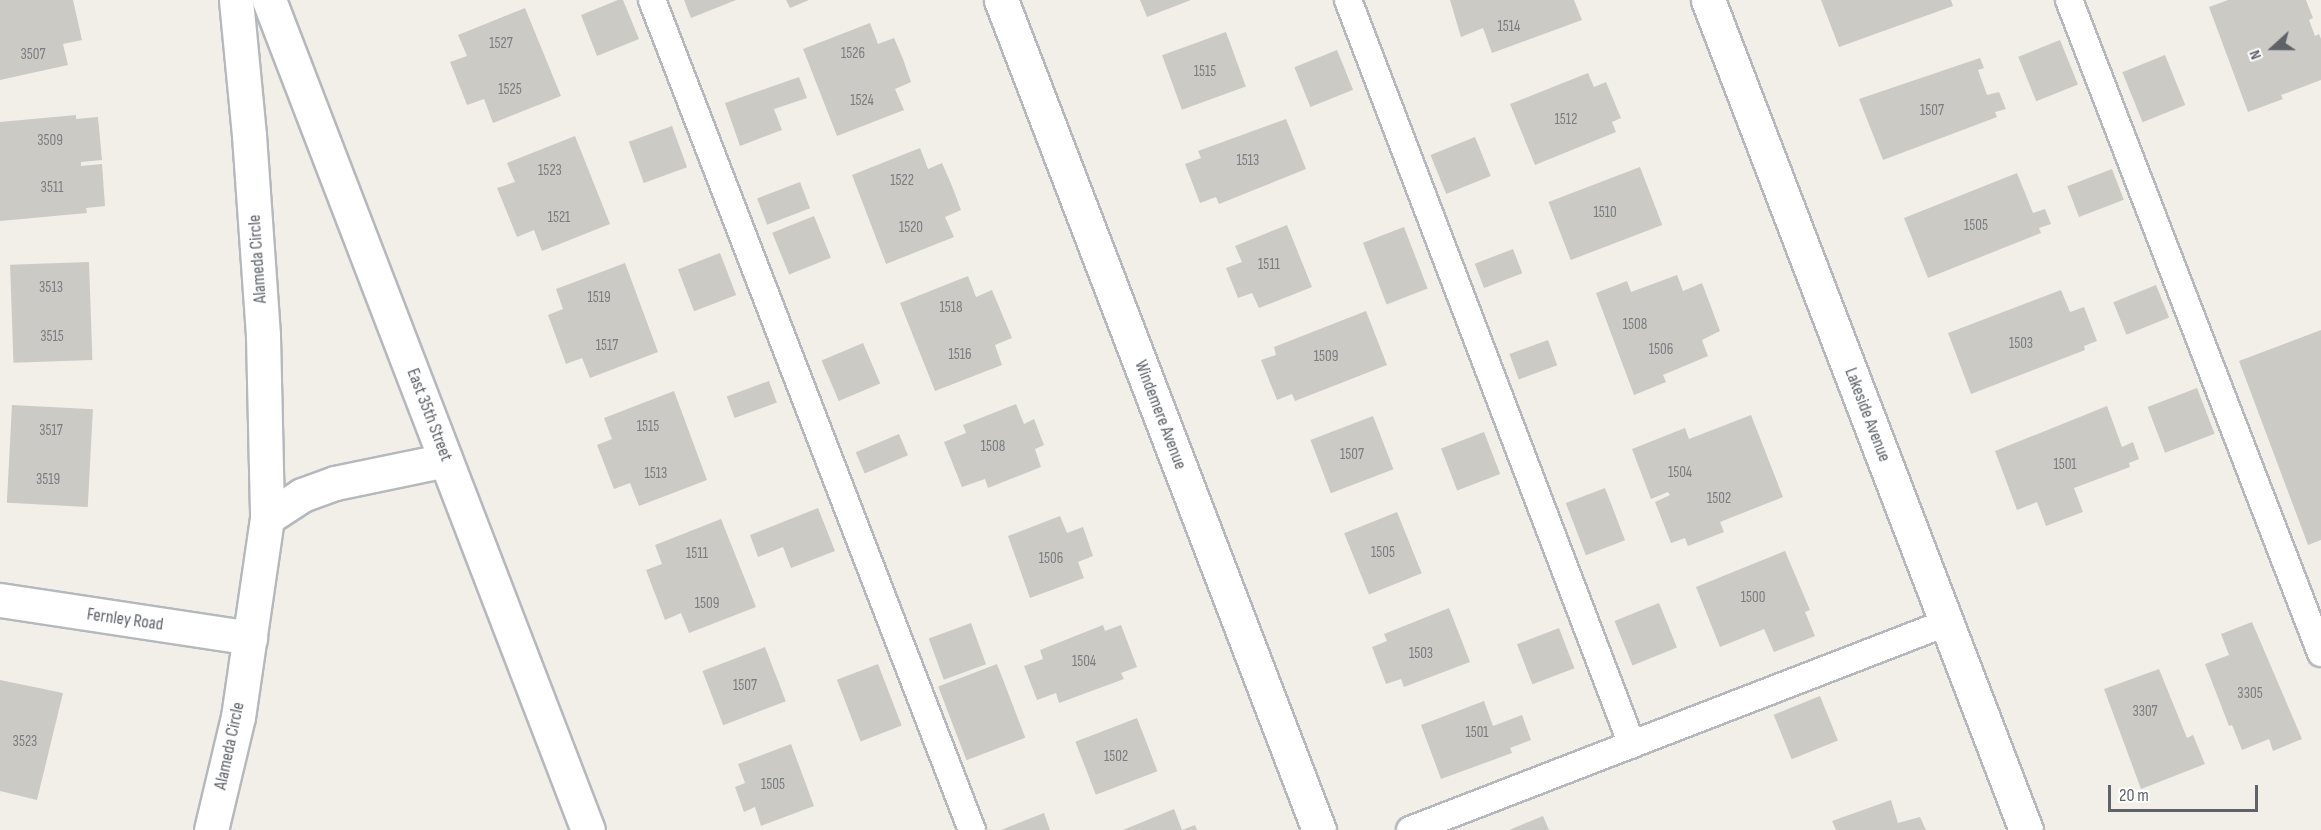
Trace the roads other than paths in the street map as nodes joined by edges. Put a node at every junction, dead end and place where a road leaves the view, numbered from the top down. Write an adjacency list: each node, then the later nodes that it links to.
1 (236, 0): 9 (street, Alameda Circle)
2 (269, 0): 8 (street, East 35th Street)
3 (652, 0): 17 (lane)
4 (1001, 0): 18 (street, Windemere Avenue)
5 (1348, 0): 14 (lane)
6 (1708, 0): 11 (street, Lakeside Avenue)
7 (2069, 0): 13 (lane)
8 (446, 460): 9 (street); 16 (street, East 35th Street)
9 (267, 518): 12 (street, Alameda Circle)
10 (0, 600): 12 (street, Fernley Road)
11 (1946, 622): 14 (lane); 20 (street, Lakeside Avenue)
12 (250, 638): 15 (street, Alameda Circle)
13 (2321, 653)
14 (1632, 745): 19 (lane)
15 (211, 830)
16 (588, 830)
17 (972, 830)
18 (1320, 830)
19 (1410, 830)
20 (2026, 830)

